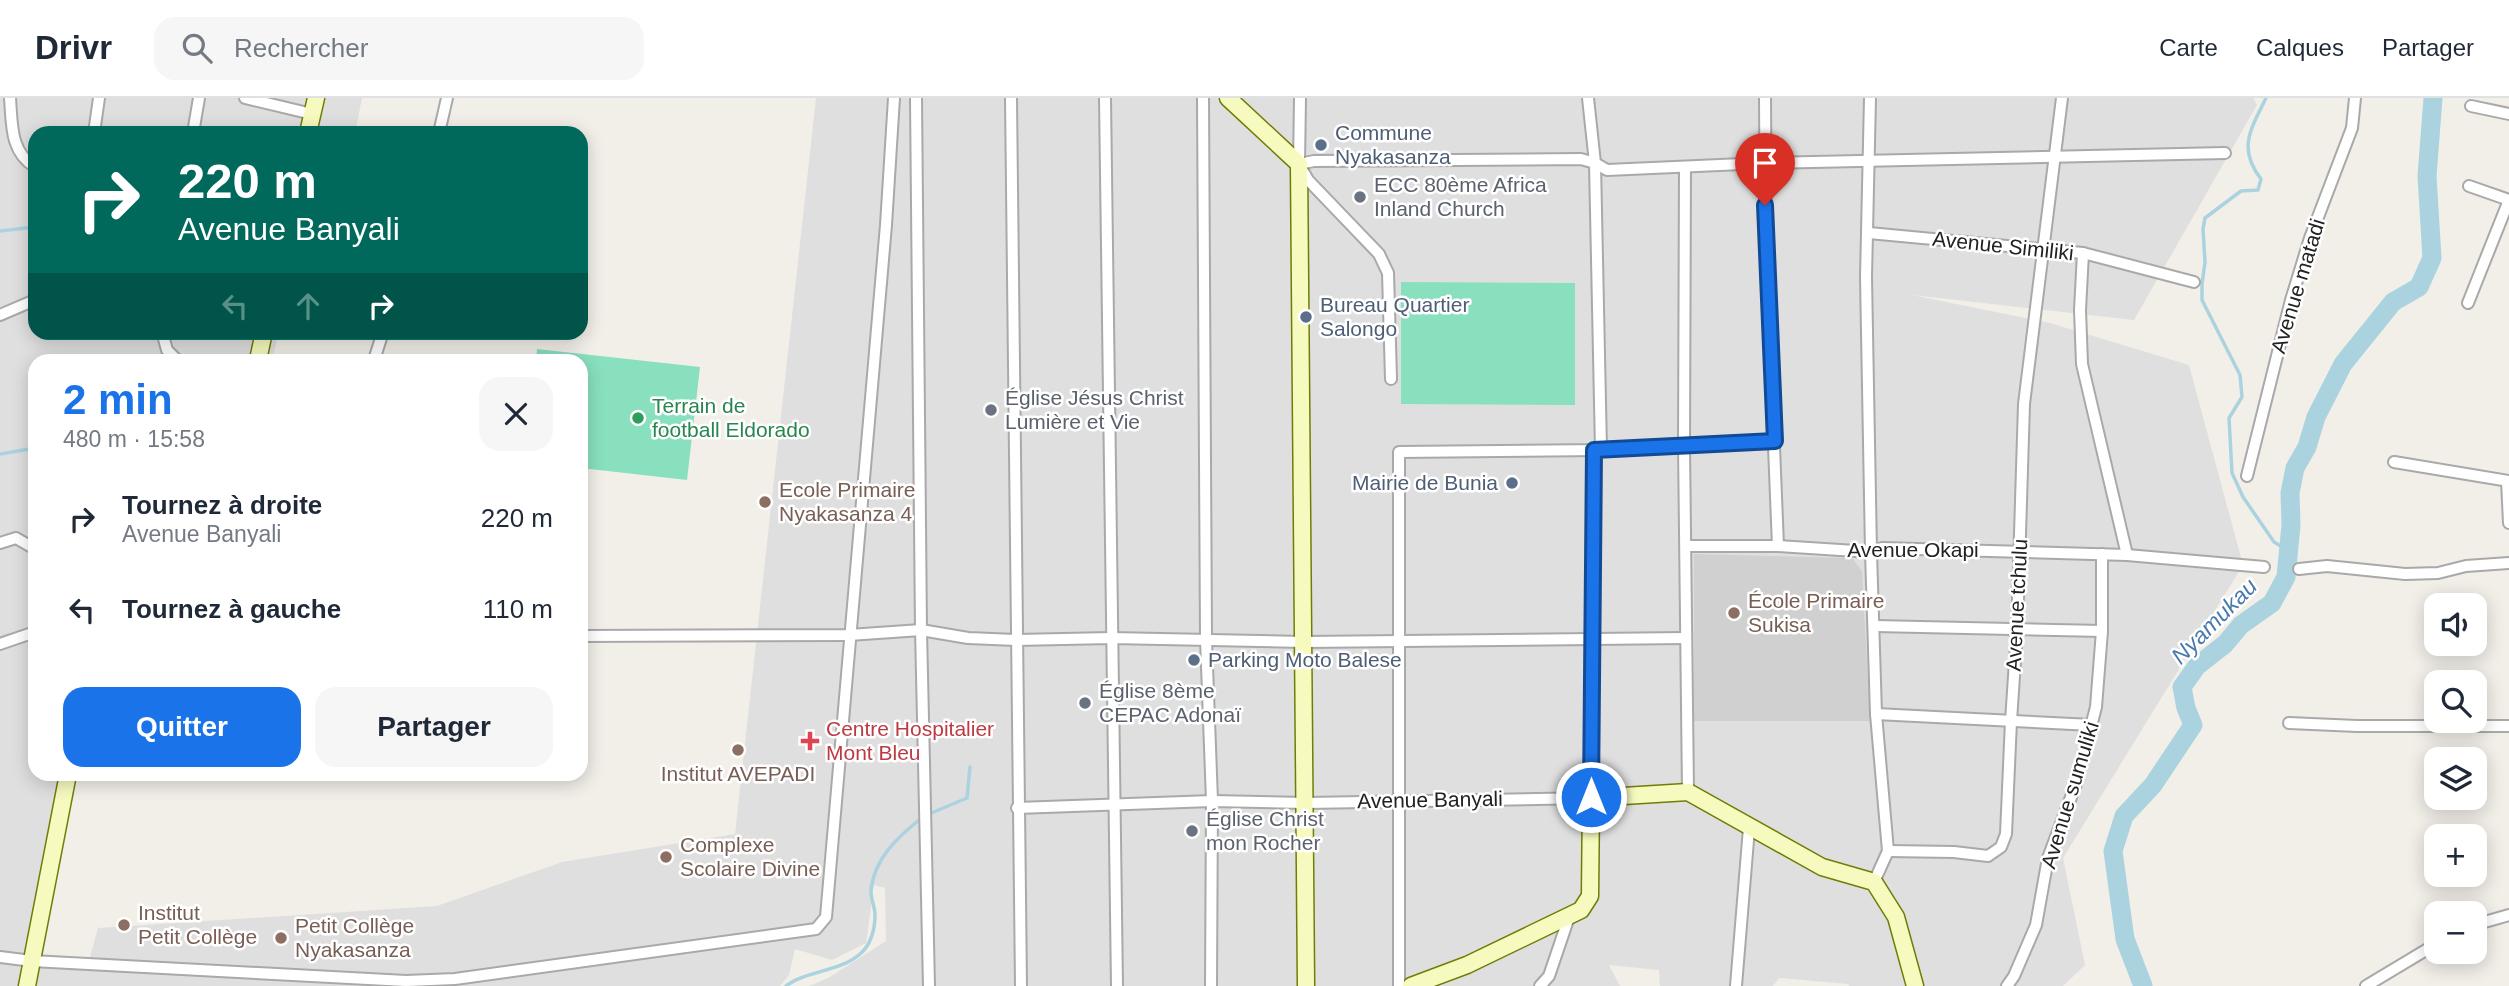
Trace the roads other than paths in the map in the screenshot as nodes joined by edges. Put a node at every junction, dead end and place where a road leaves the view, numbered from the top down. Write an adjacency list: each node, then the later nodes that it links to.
1 (10, 98): 28 (street)
2 (99, 98): 21 (street)
3 (199, 98): 22 (street)
4 (245, 98): 18 (street)
5 (447, 98): 24 (street)
6 (894, 98): 66 (street)
7 (916, 98): 62 (street)
8 (1011, 98): 72 (street)
9 (1105, 98): 68 (street)
10 (1203, 98): 71 (street)
11 (1228, 98): 31 (street)
12 (1300, 98): 31 (street)
13 (1588, 98): 29 (street)
14 (1765, 98): 30 (street)
15 (1870, 98): 27 (street)
16 (2062, 98): 26 (street, Avenue tchulu)
17 (2355, 98): 47 (street, Avenue matadi)
18 (314, 106): 23 (street)
19 (2471, 106): 20 (street)
20 (2509, 114)
21 (95, 126)
22 (194, 126)
23 (310, 126)
24 (441, 126)
25 (2225, 153): 26 (street)
26 (2056, 157): 27 (street); 36 (street, Avenue tchulu)
27 (1869, 161): 30 (street); 35 (street)
28 (28, 162)
29 (1595, 163): 31 (street); 32 (street); 45 (street)
30 (1765, 163): 32 (street); 43 (street)
31 (1300, 164): 42 (street); 74 (street)
32 (1685, 167): 44 (street)
33 (2469, 186): 34 (street)
34 (2509, 200): 40 (street)
35 (1869, 233): 36 (street, Avenue Similiki); 55 (street)
36 (2043, 247): 37 (street, Avenue Similiki); 54 (street, Avenue tchulu)
37 (2083, 253): 38 (street); 57 (street, Avenue Similiki)
38 (2194, 282)
39 (28, 303): 41 (street)
40 (2468, 303)
41 (0, 315)
42 (1391, 379)
43 (1775, 441): 44 (street); 53 (street)
44 (1684, 446): 45 (street); 52 (street)
45 (1598, 450): 69 (street); 73 (street)
46 (2394, 462): 48 (street)
47 (2247, 476)
48 (2508, 481): 49 (street)
49 (2509, 523)
50 (0, 543): 51 (street)
51 (28, 545)
52 (1687, 546): 53 (street, Avenue Okapi); 70 (street)
53 (1778, 546): 55 (street, Avenue Okapi)
54 (2020, 551): 55 (street, Avenue Okapi); 56 (street, Avenue Okapi); 63 (street, Avenue tchulu)
55 (1871, 552): 61 (street)
56 (2102, 554): 57 (street, Avenue Okapi); 64 (street, Avenue sumuliki)
57 (2127, 555): 59 (street, Avenue Okapi)
58 (2509, 563): 60 (street)
59 (2264, 567)
60 (2300, 569)
61 (1875, 626): 63 (street); 76 (street)
62 (921, 630): 66 (street); 72 (street); 100 (street)
63 (2018, 631): 64 (street); 77 (street, Avenue tchulu)
64 (2102, 631): 79 (street, Avenue sumuliki)
65 (28, 634): 75 (street)
66 (849, 635): 67 (street); 97 (street)
67 (588, 636)
68 (1111, 638): 71 (street); 72 (street); 87 (street)
69 (1592, 638): 70 (street); 73 (street); 83 (street)
70 (1686, 638): 82 (street)
71 (1206, 639): 74 (street); 84 (street)
72 (1016, 640): 88 (street)
73 (1400, 641): 74 (street); 85 (street)
74 (1304, 642): 86 (street)
75 (0, 644)
76 (1876, 714): 77 (street); 90 (street)
77 (2011, 721): 79 (street); 90 (street, Avenue tchulu)
78 (2289, 723): 80 (street)
79 (2092, 724): 111 (street, Avenue sumuliki)
80 (2509, 726)
81 (67, 781): 97 (street)
82 (1688, 792): 83 (street); 89 (street)
83 (1591, 797): 85 (street, Avenue Banyali); 93 (street)
84 (1212, 801): 86 (street, Avenue Banyali); 87 (street, Avenue Banyali); 103 (street)
85 (1400, 801): 86 (street, Avenue Banyali); 105 (street)
86 (1306, 803): 104 (street)
87 (1116, 805): 88 (street, Avenue Banyali); 102 (street)
88 (1017, 808): 101 (street)
89 (1749, 828): 91 (street); 109 (street)
90 (1888, 851): 91 (street)
91 (1874, 882): 110 (street)
92 (2509, 915): 94 (street)
93 (1569, 917): 98 (street); 106 (street)
94 (2487, 921)
95 (2424, 951): 112 (street)
96 (0, 957): 97 (street)
97 (32, 961): 99 (street)
98 (1549, 976): 107 (street); 108 (street)
99 (27, 986)
100 (929, 986)
101 (1021, 986)
102 (1117, 986)
103 (1211, 986)
104 (1306, 986)
105 (1399, 986)
106 (1411, 986)
107 (1540, 986)
108 (1557, 986)
109 (1736, 986)
110 (1915, 986)
111 (2007, 986)
112 (2365, 986)

